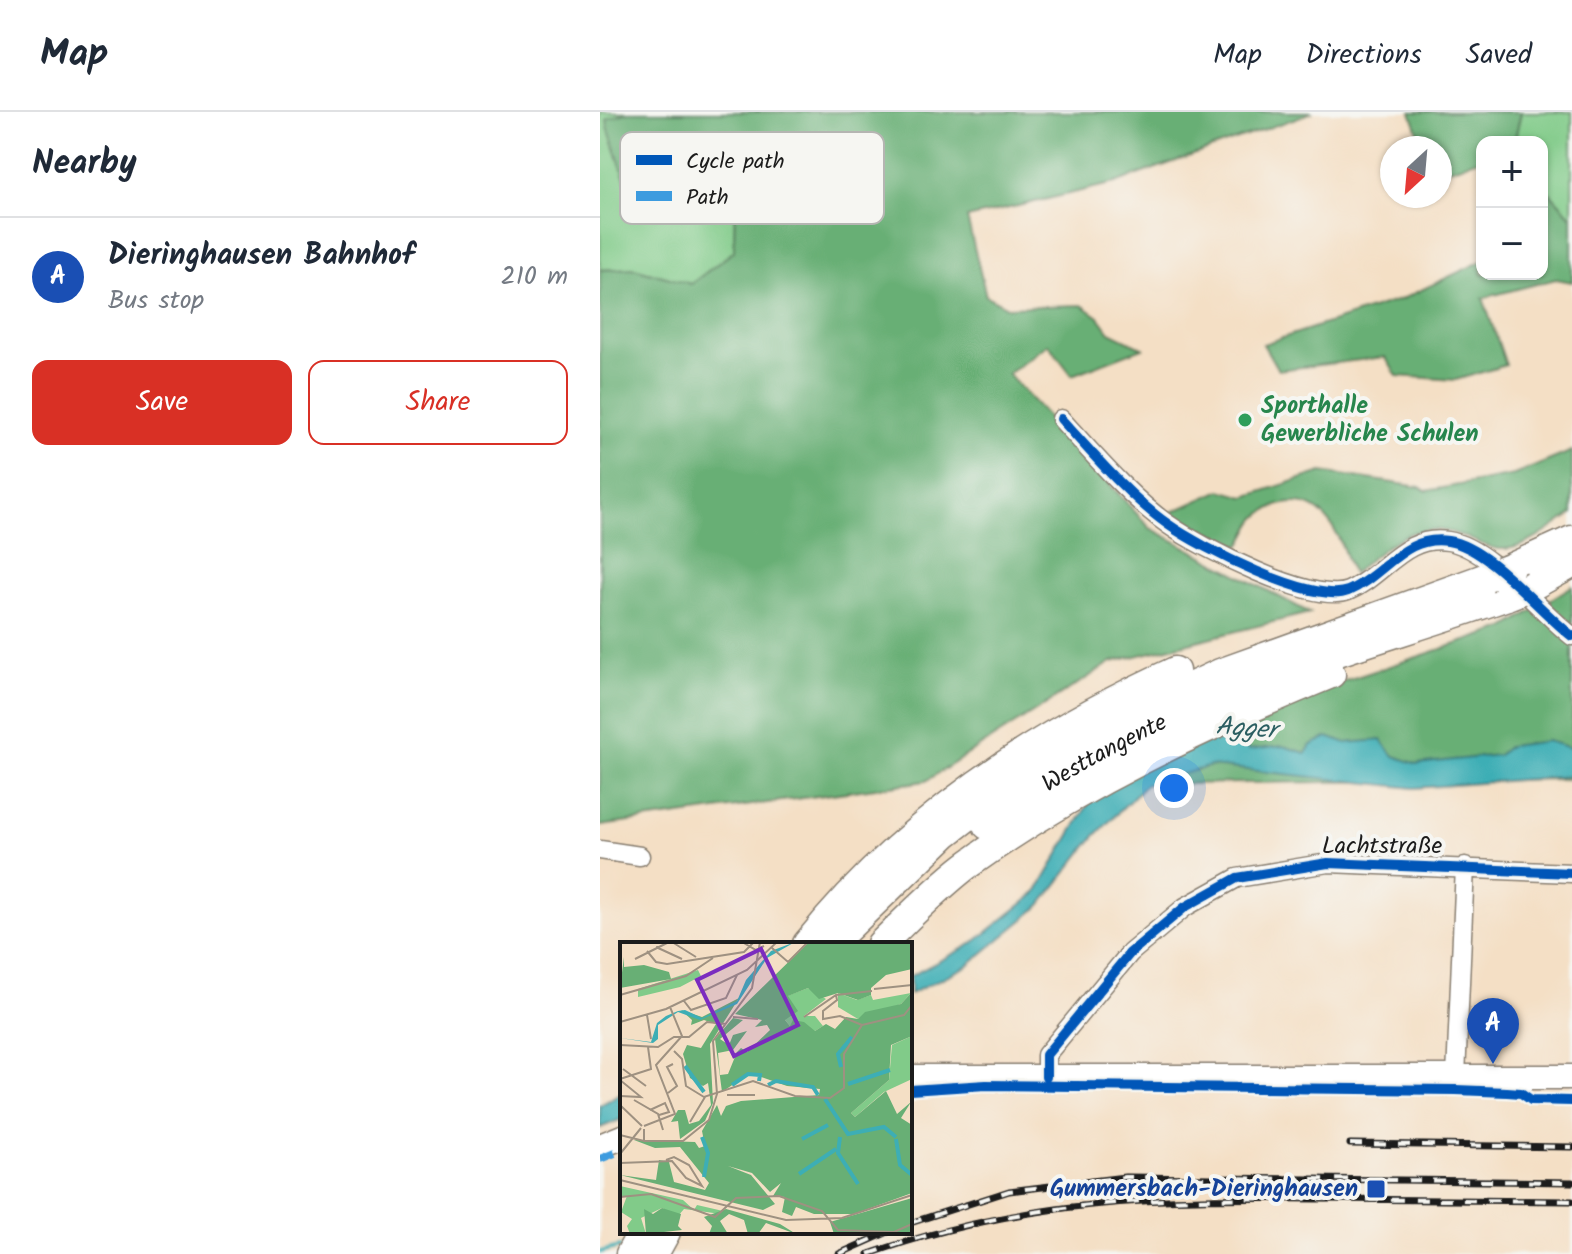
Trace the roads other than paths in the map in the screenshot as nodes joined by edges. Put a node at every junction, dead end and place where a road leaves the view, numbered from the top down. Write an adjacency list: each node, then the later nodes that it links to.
1 (1061, 419): 7 (street)
2 (1572, 540): 4 (highway, Westtangente)
3 (1572, 564): 4 (highway, Westtangente)
4 (1509, 582): 5 (highway, Westtangente); 6 (highway, Westtangente)
5 (1435, 622): 8 (highway, Westtangente); 16 (highway)
6 (1339, 633): 8 (highway, Westtangente); 13 (highway)
7 (1572, 636)
8 (1178, 702): 14 (highway, Westtangente); 15 (highway, Westtangente)
9 (600, 850): 10 (street)
10 (640, 856)
11 (1465, 866): 12 (street, Lachtstraße); 18 (street, Lachtstraße); 19 (street)
12 (1572, 873)
13 (809, 942)
14 (833, 942)
15 (860, 942)
16 (883, 942)
17 (912, 1077): 18 (main road)
18 (1046, 1077): 19 (main road)
19 (1456, 1077): 20 (main road)
20 (1572, 1077)
21 (620, 1138): 22 (main road)
22 (600, 1146)
23 (641, 1234): 25 (highway)
24 (665, 1234): 26 (highway)
25 (630, 1254)
26 (654, 1254)

